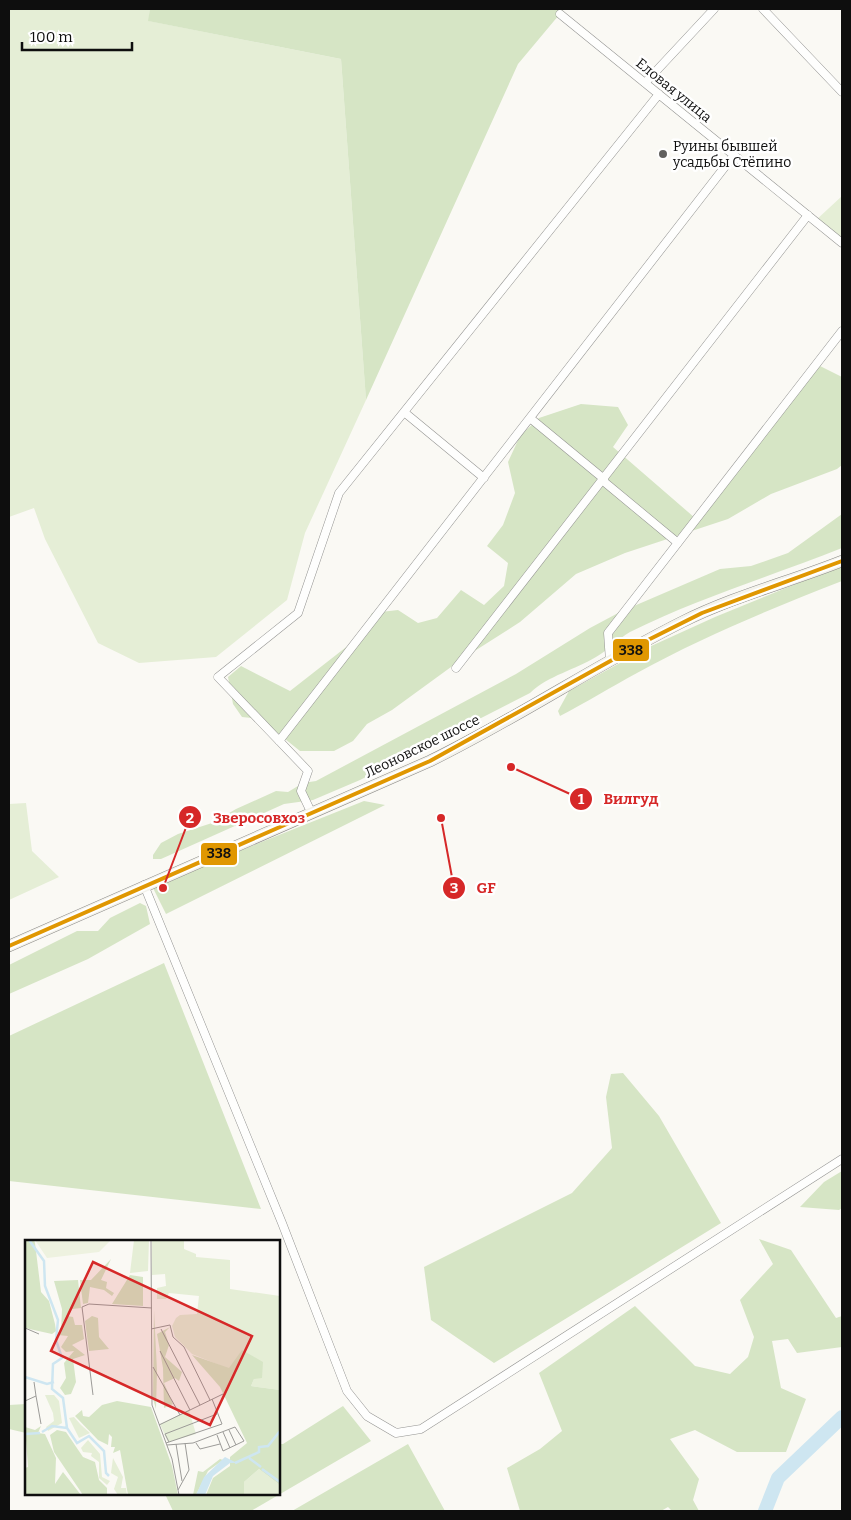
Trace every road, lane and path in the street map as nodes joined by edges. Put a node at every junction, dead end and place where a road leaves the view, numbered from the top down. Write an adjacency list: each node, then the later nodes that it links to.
1 (714, 9): 4 (street)
2 (763, 9): 5 (street)
3 (560, 14): 4 (street, Еловая улица)
4 (645, 83): 6 (street, Еловая улица)
5 (842, 92)
6 (659, 94): 7 (street, Еловая улица); 11 (street)
7 (734, 155): 8 (street, Еловая улица); 12 (street)
8 (808, 215): 9 (street, Еловая улица); 14 (street)
9 (842, 243)
10 (842, 332): 15 (street)
11 (404, 412): 13 (street); 19 (street)
12 (530, 418): 13 (street); 14 (street)
13 (484, 478): 19 (street)
14 (603, 480): 15 (street); 18 (street)
15 (678, 543): 17 (street)
16 (842, 561): 17 (main road, Леоновское шоссе)
17 (610, 661): 20 (main road, Леоновское шоссе)
18 (456, 668)
19 (279, 741): 20 (street)
20 (312, 814): 21 (main road, Леоновское шоссе)
21 (144, 885): 22 (main road, Леоновское шоссе); 23 (street)
22 (9, 946)
23 (842, 1159)

